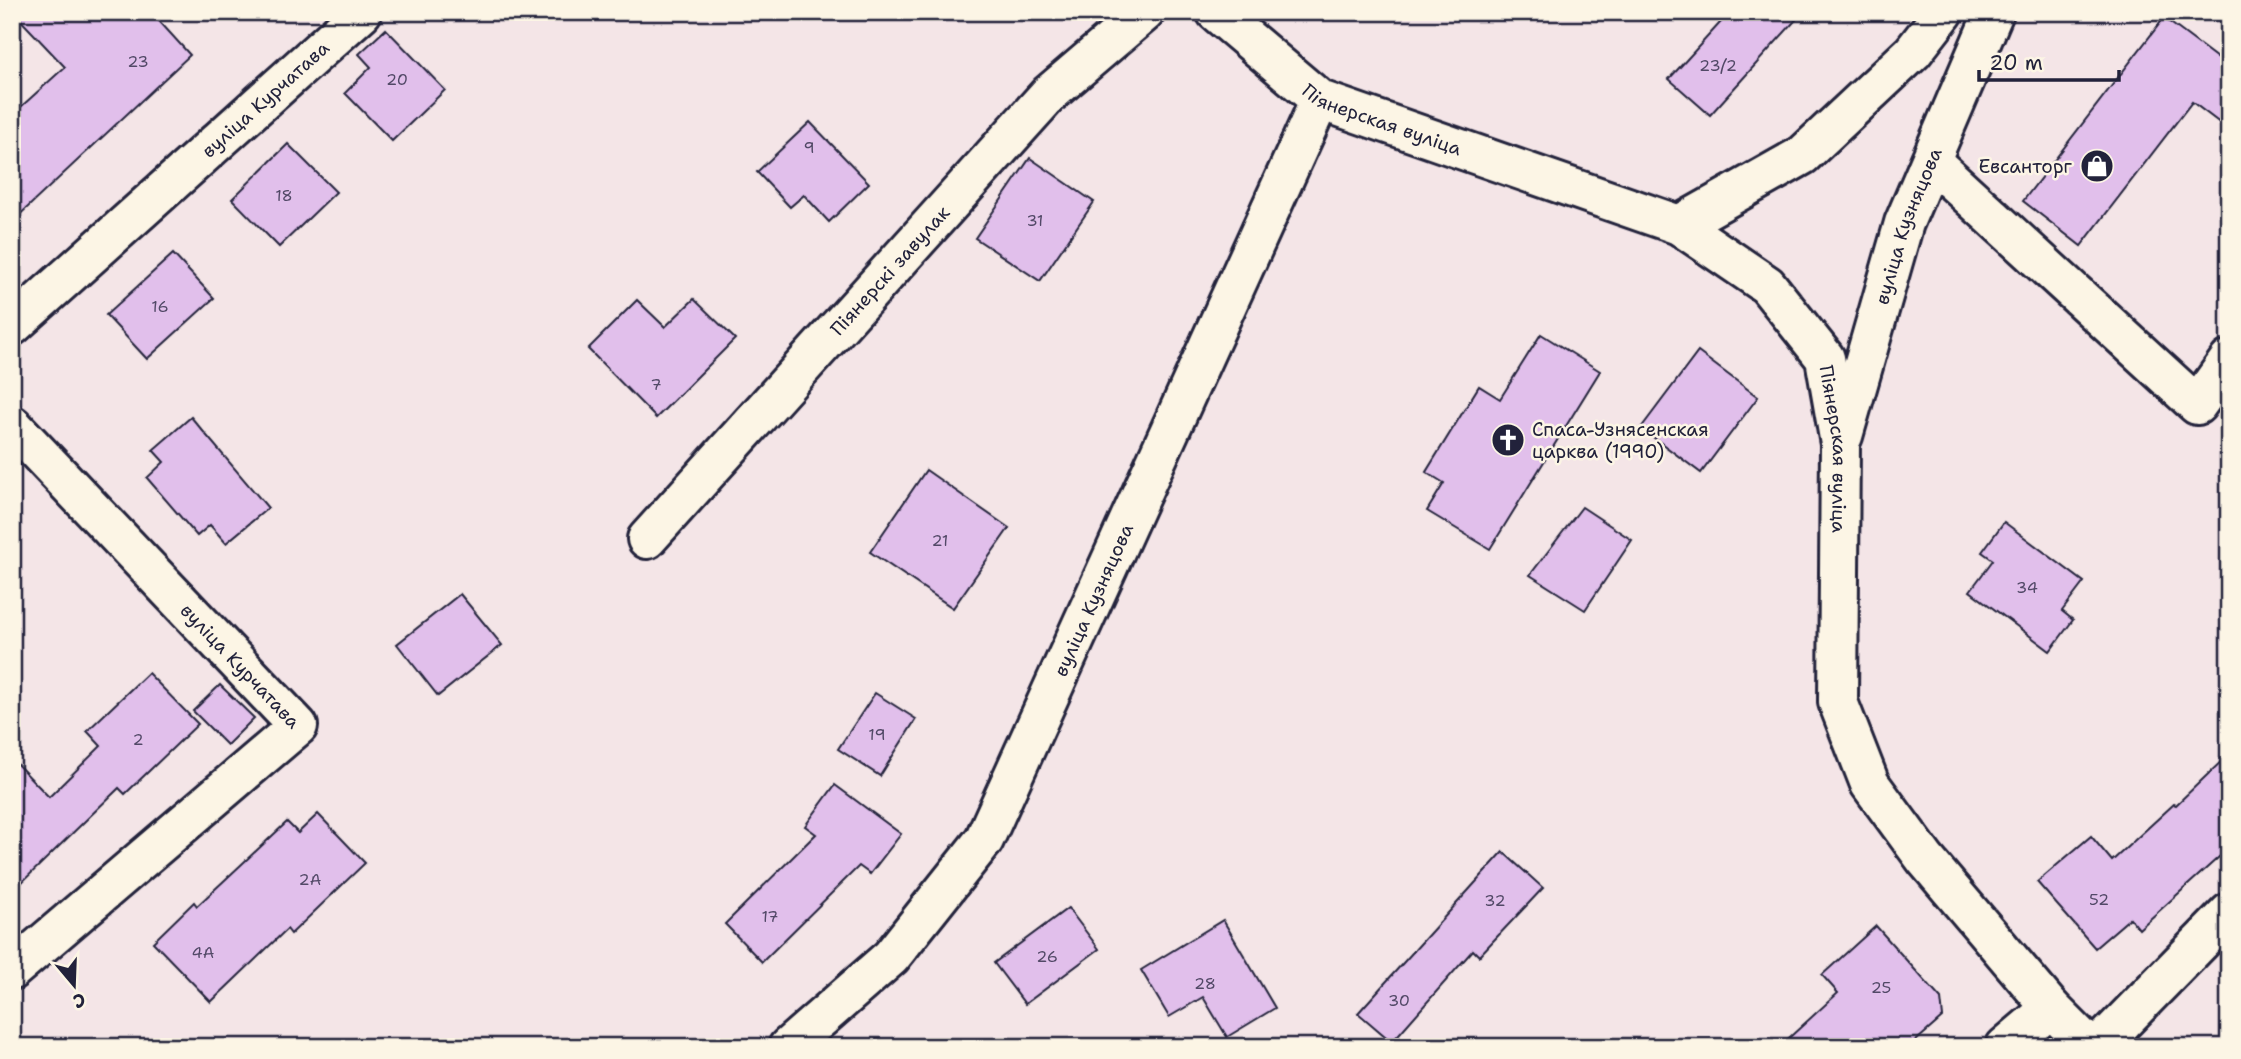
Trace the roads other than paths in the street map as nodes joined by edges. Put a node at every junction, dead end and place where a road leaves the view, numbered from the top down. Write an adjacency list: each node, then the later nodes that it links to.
1 (362, 12): 9 (street, вуліца Курчатава)
2 (1145, 12): 13 (street, Піянерскі завулак)
3 (1216, 12): 6 (street, Піянерская вуліца)
4 (1944, 12): 8 (street)
5 (1994, 12): 7 (street, вуліца Кузняцова)
6 (1320, 100): 8 (street, Піянерская вуліца); 17 (street, вуліца Кузняцова)
7 (1931, 161): 10 (street); 12 (street, вуліца Кузняцова)
8 (1679, 225): 12 (street, Піянерская вуліца)
9 (12, 326)
10 (2229, 360)
11 (12, 425): 15 (street, вуліца Курчатава)
12 (1840, 444): 16 (street, Піянерская вуліца)
13 (647, 539)
14 (2229, 914): 20 (street)
15 (12, 970)
16 (2051, 1007): 18 (street); 19 (street, Піянерская вуліца)
17 (788, 1047)
18 (2005, 1047)
19 (2090, 1047)
20 (2098, 1047)

